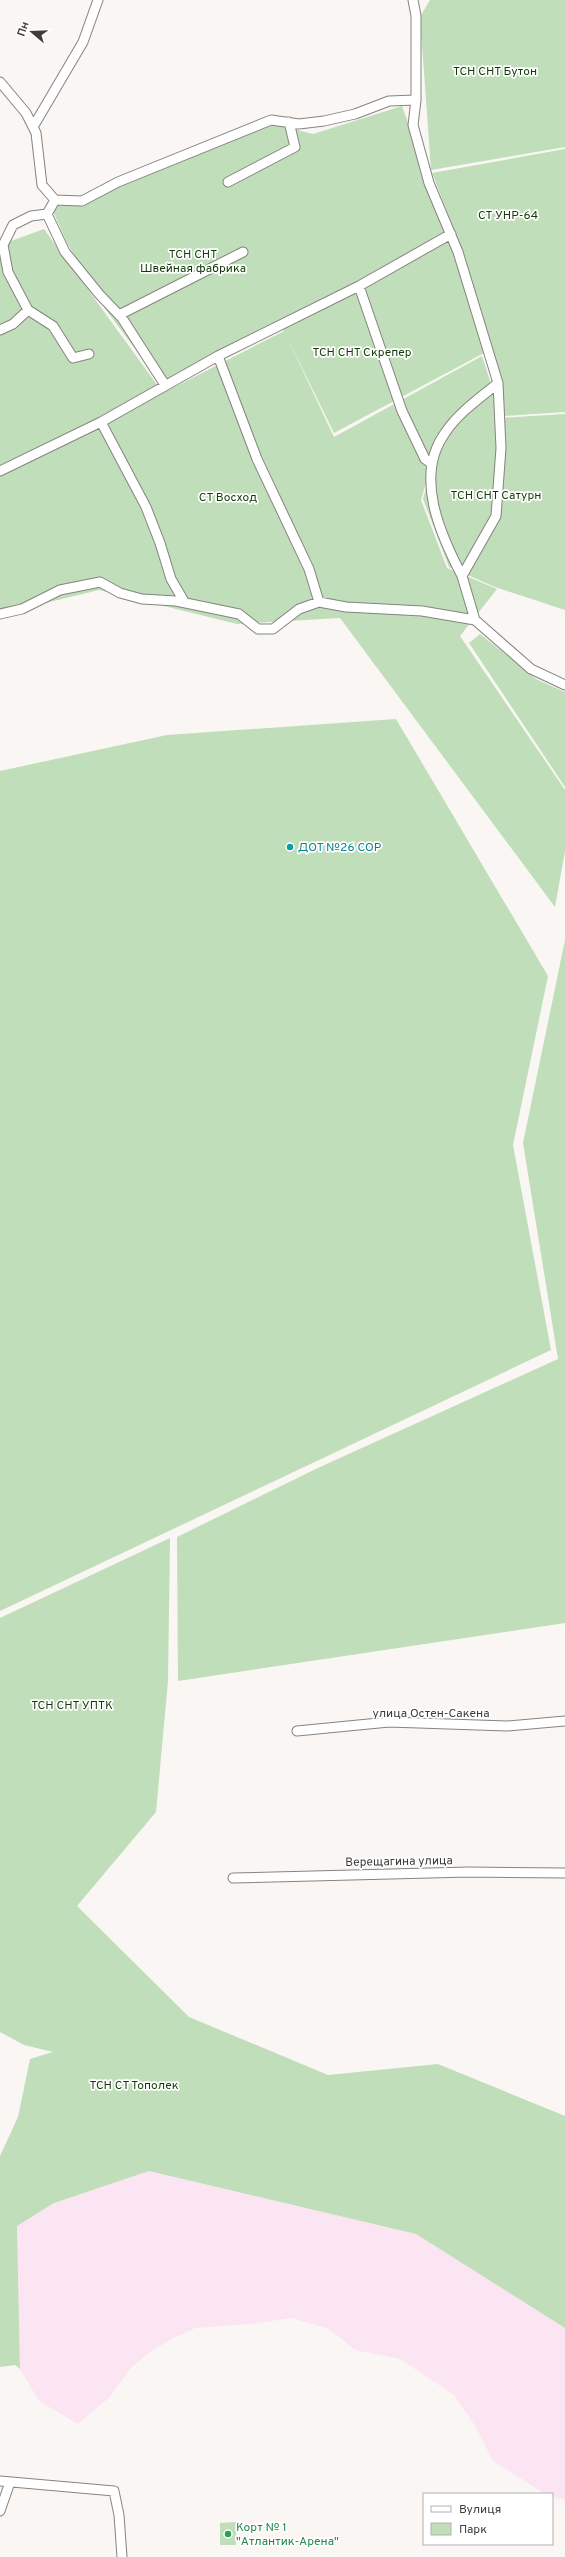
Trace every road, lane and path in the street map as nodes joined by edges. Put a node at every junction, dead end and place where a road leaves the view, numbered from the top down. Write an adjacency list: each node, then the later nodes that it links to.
1 (98, 0): 6 (street)
2 (413, 0): 4 (street)
3 (0, 82): 6 (street)
4 (416, 100): 5 (street); 10 (street)
5 (289, 122): 7 (street); 8 (street)
6 (33, 127): 8 (street)
7 (228, 182)
8 (55, 200): 9 (street)
9 (47, 214): 13 (street); 14 (street)
10 (451, 234): 12 (street); 18 (street)
11 (243, 252): 14 (street)
12 (359, 286): 17 (street); 21 (street)
13 (28, 310): 15 (street); 16 (street)
14 (119, 315): 19 (street)
15 (0, 330)
16 (89, 354)
17 (218, 356): 19 (street); 24 (street)
18 (498, 383): 21 (street); 23 (street)
19 (165, 385): 20 (street)
20 (101, 422): 22 (street); 25 (street)
21 (431, 464): 23 (street)
22 (0, 471)
23 (462, 576): 27 (street)
24 (319, 602): 25 (street); 27 (street)
25 (185, 603): 26 (street)
26 (0, 614)
27 (475, 620): 28 (street)
28 (565, 685)
29 (565, 1721): 30 (street, улица Остен-Сакена)
30 (296, 1731)
31 (565, 1868): 32 (street)
32 (534, 1872): 33 (street, Верещагина улица); 34 (street, Верещагина улица)
33 (565, 1873)
34 (233, 1878)
35 (0, 2481): 36 (street)
36 (10, 2482): 37 (street); 38 (street)
37 (0, 2511)
38 (122, 2557)

